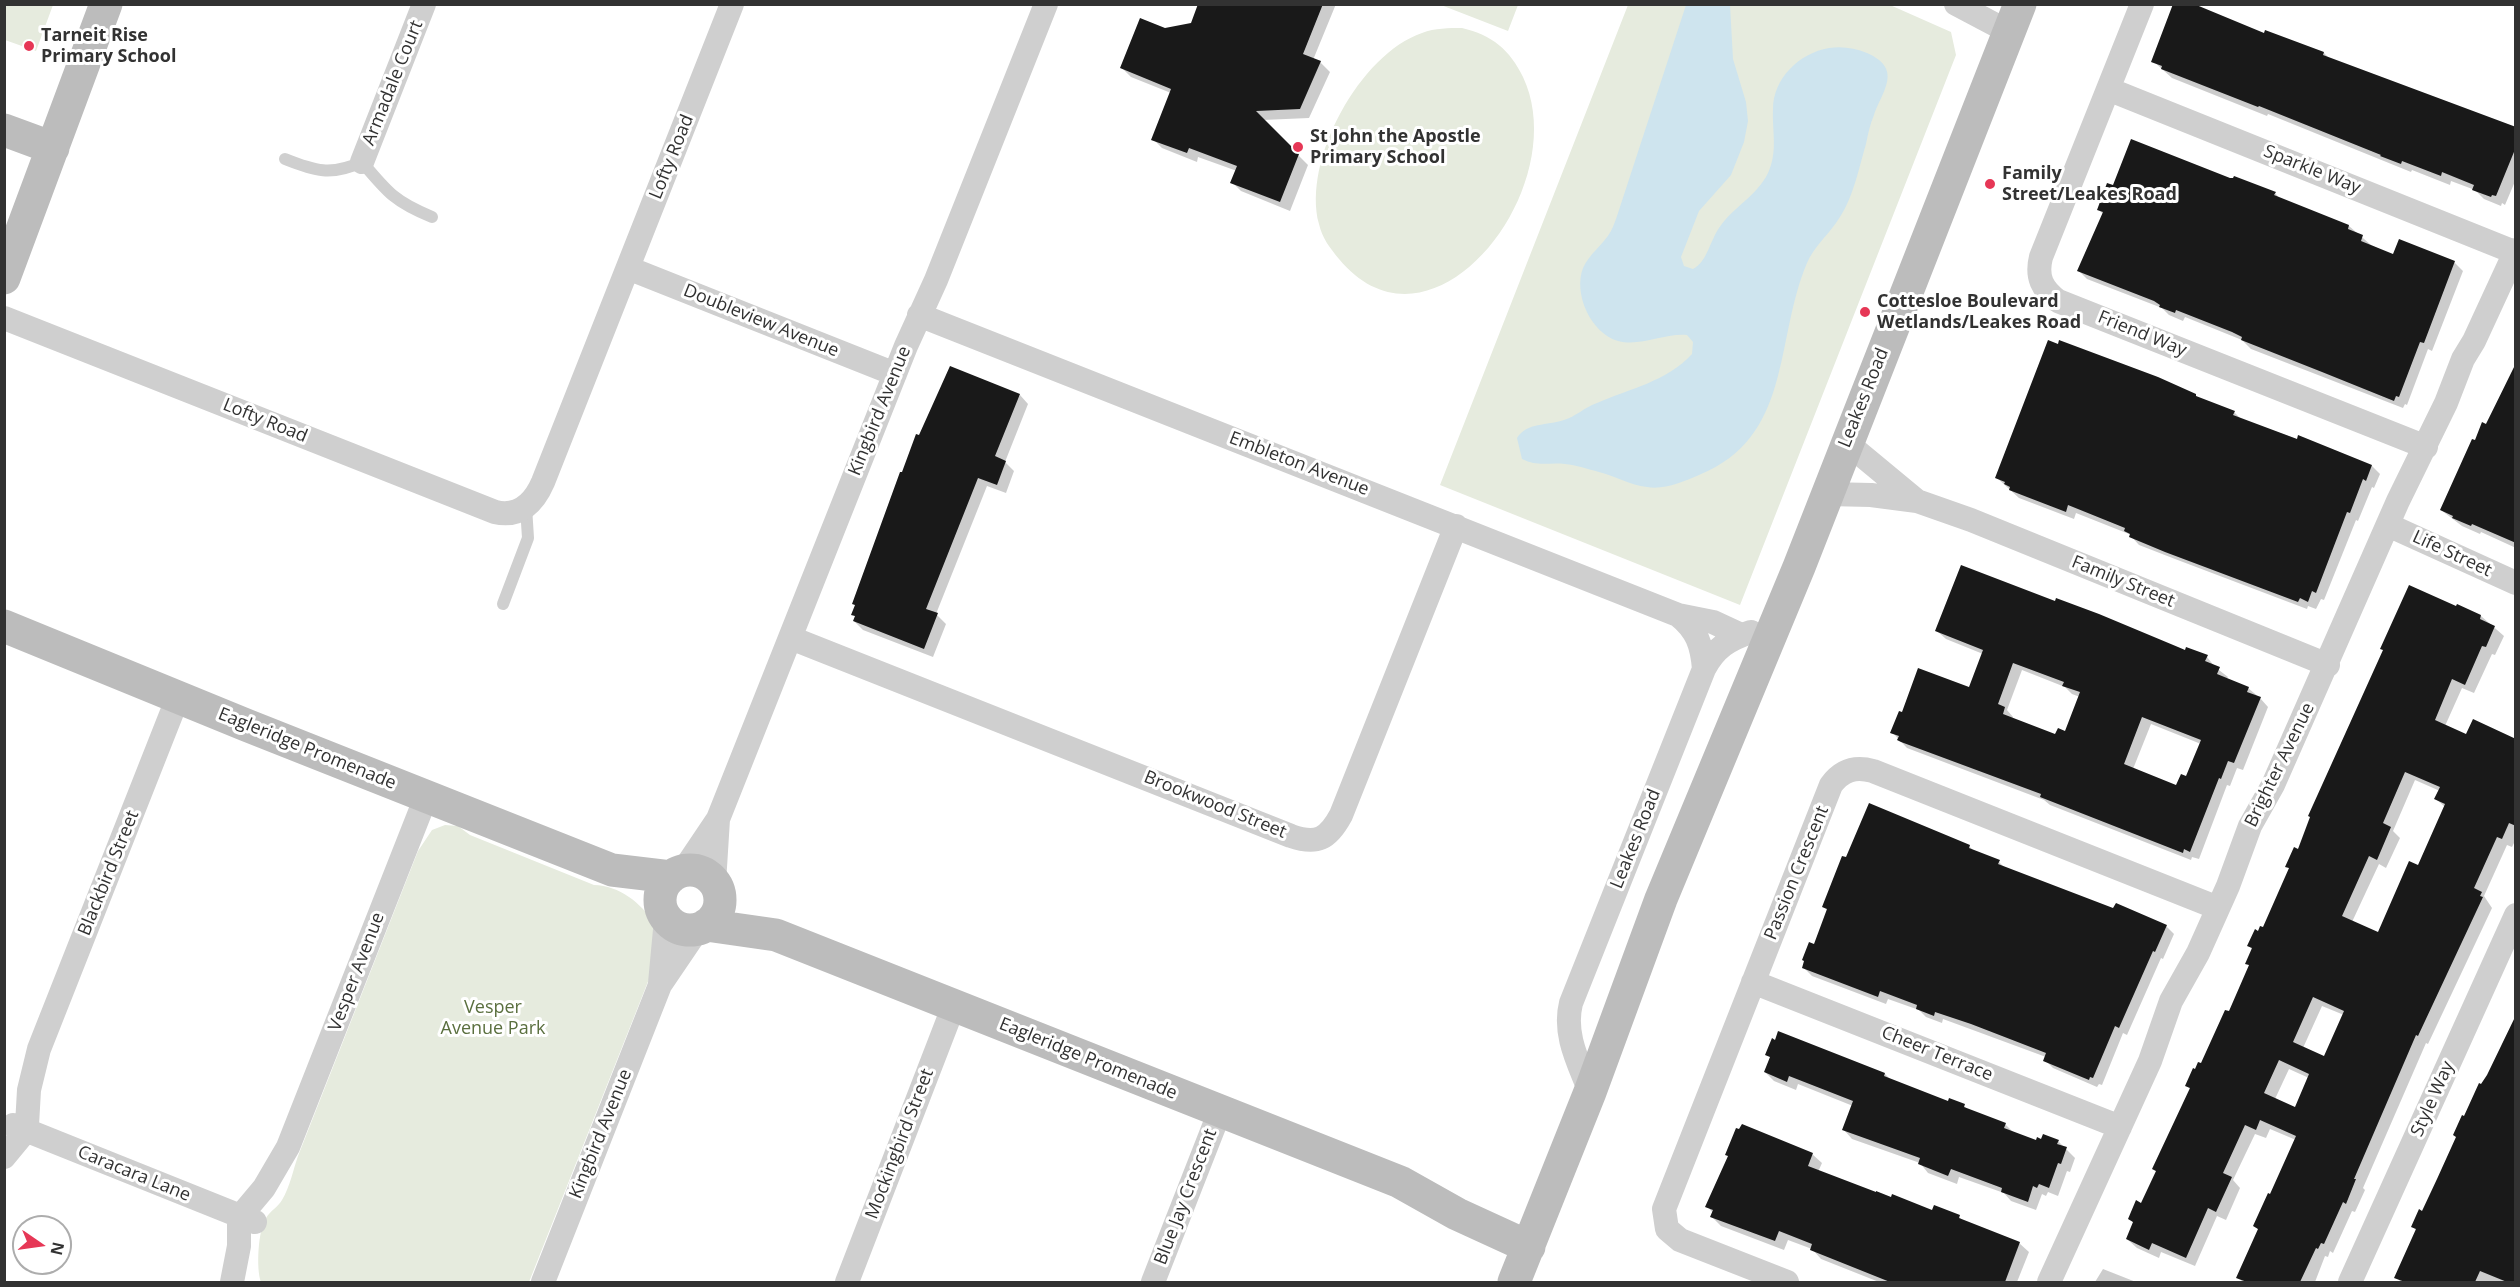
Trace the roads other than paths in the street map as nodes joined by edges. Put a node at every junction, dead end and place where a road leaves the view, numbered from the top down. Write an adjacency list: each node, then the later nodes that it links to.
1 (106, 4): 10 (street)
2 (424, 4): 12 (street, Armadale Court)
3 (732, 4): 15 (street, Lofty Road)
4 (1046, 4): 17 (street, Kingbird Avenue)
5 (1956, 4): 7 (street)
6 (2142, 4): 8 (street, Friend Way)
7 (2012, 13): 20 (street, Leakes Road)
8 (2108, 89): 14 (street, Sparkle Way); 21 (street, Friend Way)
9 (4, 130): 10 (street)
10 (53, 148): 16 (street)
11 (285, 159): 12 (lane, Armadale Court)
12 (362, 162): 13 (lane, Armadale Court)
13 (432, 217)
14 (2515, 251): 21 (street, Brighter Avenue)
15 (628, 268): 19 (street, Doubleview Avenue); 24 (street, Lofty Road)
16 (4, 278)
17 (919, 315): 19 (street, Kingbird Avenue); 26 (street, Embleton Avenue)
18 (4, 318): 24 (street, Lofty Road)
19 (895, 374): 33 (street, Kingbird Avenue)
20 (1846, 443): 22 (street, Leakes Road); 23 (street, Family Street)
21 (2426, 447): 25 (street, Brighter Avenue)
22 (1827, 494): 23 (street, Family Street); 30 (street, Leakes Road)
23 (1917, 501): 34 (street, Family Street)
24 (526, 507): 28 (lane)
25 (2388, 525): 27 (street, Life Street); 34 (street, Brighter Avenue)
26 (1456, 526): 29 (street, Embleton Avenue); 33 (street, Brookwood Street)
27 (2516, 584)
28 (503, 604)
29 (1678, 615): 32 (street, Embleton Avenue); 35 (street, Embleton Avenue)
30 (1775, 625): 32 (street, Leakes Road); 50 (street, Leakes Road)
31 (4, 626): 36 (street, Eagleridge Promenade)
32 (1741, 635): 35 (street, Leakes Road)
33 (791, 638): 38 (street, Kingbird Avenue)
34 (2328, 665): 42 (street, Brighter Avenue)
35 (1704, 669): 50 (street, Leakes Road)
36 (178, 697): 37 (street, Eagleridge Promenade); 53 (street, Blackbird Street)
37 (426, 797): 39 (street, Eagleridge Promenade); 55 (street, Vesper Avenue)
38 (718, 819): 40 (street, Kingbird Avenue); 41 (street, Kingbird Avenue)
39 (612, 870): 40 (street, Eagleridge Promenade); 43 (street, Eagleridge Promenade)
40 (677, 874): 41 (street); 43 (street)
41 (716, 886): 45 (street); 46 (street, Eagleridge Promenade)
42 (2218, 908): 47 (street, Passion Crescent); 52 (street, Brighter Avenue)
43 (664, 915): 45 (street); 48 (street, Kingbird Avenue)
44 (2516, 915): 65 (street, Style Way)
45 (702, 927): 46 (street, Eagleridge Promenade); 48 (street, Kingbird Avenue)
46 (776, 935): 49 (street, Eagleridge Promenade)
47 (1753, 982): 52 (street, Cheer Terrace); 63 (street, Passion Crescent)
48 (660, 985): 59 (street, Kingbird Avenue)
49 (954, 1005): 51 (street, Eagleridge Promenade); 60 (street, Mockingbird Street)
50 (1590, 1092): 56 (street, Leakes Road)
51 (1220, 1111): 56 (street, Eagleridge Promenade); 61 (street, Blue Jay Crescent)
52 (2120, 1127): 64 (street, Brighter Avenue)
53 (14, 1130): 54 (street); 55 (street, Caracara Lane)
54 (4, 1157)
55 (248, 1219): 57 (street); 58 (street)
56 (1533, 1234): 62 (street, Leakes Road)
57 (232, 1282)
58 (237, 1282)
59 (543, 1282)
60 (848, 1282)
61 (1153, 1282)
62 (1514, 1282)
63 (1787, 1282)
64 (2049, 1282)
65 (2350, 1282)

